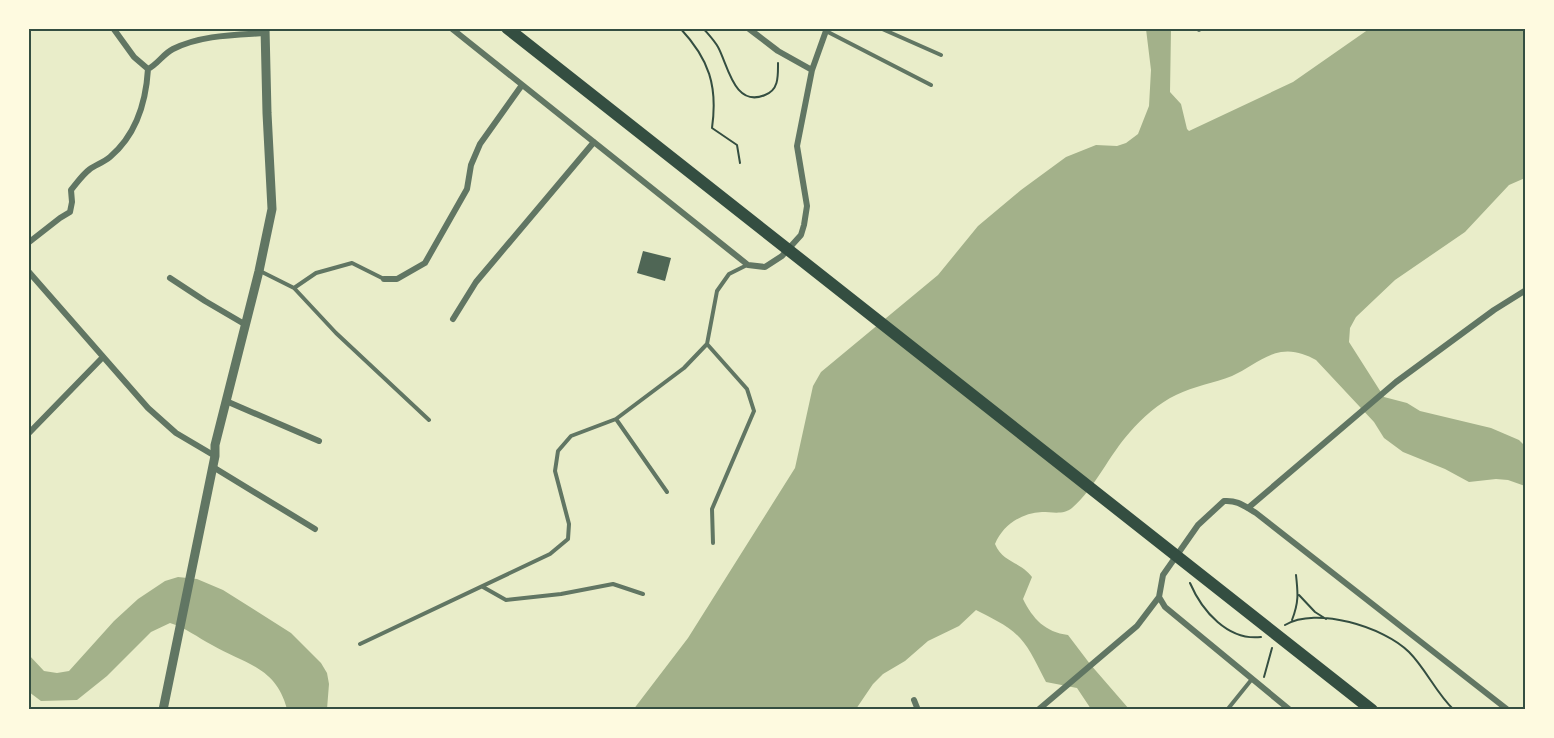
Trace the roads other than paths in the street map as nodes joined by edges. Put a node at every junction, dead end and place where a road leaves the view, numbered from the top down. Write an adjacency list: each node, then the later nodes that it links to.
1 (112, 28): 9 (street)
2 (451, 28): 11 (street)
3 (507, 28): 48 (main road)
4 (748, 28): 10 (street)
5 (880, 28): 8 (lane)
6 (826, 30): 10 (street); 12 (lane)
7 (265, 31): 9 (street); 17 (street)
8 (941, 56)
9 (148, 69): 14 (street)
10 (812, 70): 15 (street)
11 (522, 85): 13 (street); 19 (street)
12 (932, 85)
13 (594, 142): 15 (street); 22 (street)
14 (28, 243)
15 (748, 265): 24 (lane)
16 (28, 271): 25 (street)
17 (259, 271): 20 (lane); 23 (street)
18 (170, 278): 23 (street)
19 (384, 279): 20 (lane)
20 (294, 288): 28 (lane)
21 (1526, 291): 34 (street)
22 (453, 319)
23 (246, 325): 26 (street)
24 (707, 344): 27 (lane); 36 (lane)
25 (103, 357): 29 (street); 31 (street)
26 (226, 401): 30 (street); 31 (street)
27 (616, 419): 33 (lane); 37 (lane)
28 (429, 420)
29 (28, 434)
30 (319, 441)
31 (215, 456): 32 (street)
32 (213, 467): 35 (street); 43 (street)
33 (667, 492)
34 (1248, 508): 39 (street); 49 (street)
35 (315, 530)
36 (713, 543)
37 (482, 587): 38 (lane); 40 (lane)
38 (643, 594)
39 (1159, 597): 41 (street); 45 (street)
40 (360, 644)
41 (1253, 679): 46 (lane); 47 (street)
42 (914, 700): 44 (street)
43 (163, 710)
44 (918, 710)
45 (1038, 710)
46 (1227, 710)
47 (1290, 710)
48 (1372, 710)
49 (1508, 710)

